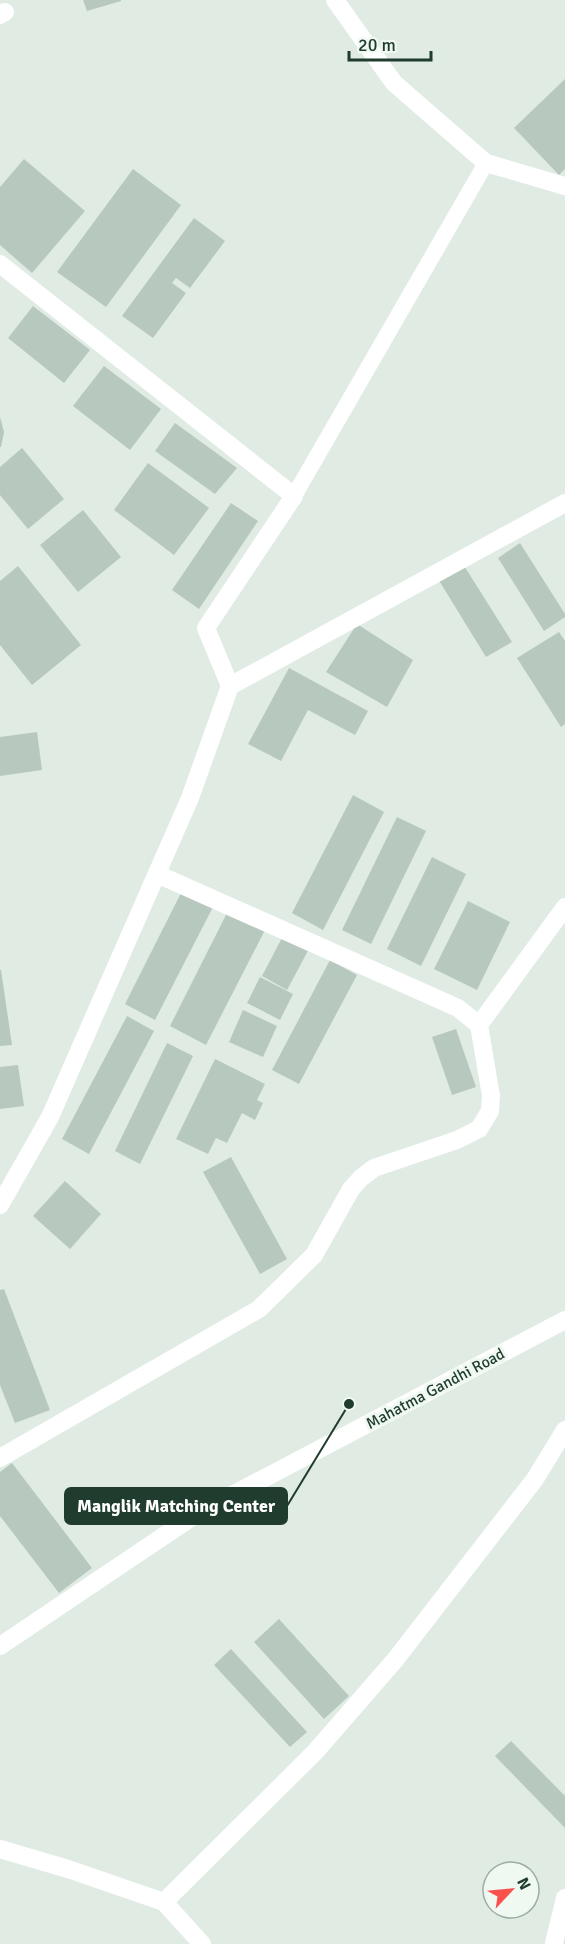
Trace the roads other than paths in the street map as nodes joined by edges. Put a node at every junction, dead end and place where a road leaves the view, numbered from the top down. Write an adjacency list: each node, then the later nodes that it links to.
1 (335, 0): 2 (street)
2 (486, 163): 3 (street); 5 (lane)
3 (565, 186)
4 (0, 264): 5 (street)
5 (294, 496): 7 (street)
6 (565, 502): 7 (street)
7 (230, 686): 8 (street)
8 (157, 874): 10 (street); 11 (street)
9 (565, 907): 10 (street)
10 (479, 1025): 14 (street)
11 (0, 1205)
12 (565, 1320): 15 (street, Mahatma Gandhi Road)
13 (565, 1430): 18 (street)
14 (0, 1458)
15 (0, 1646)
16 (0, 1849): 18 (street)
17 (565, 1899): 21 (street)
18 (164, 1902): 20 (street)
19 (565, 1939): 21 (street)
20 (202, 1944)
21 (553, 1944)

